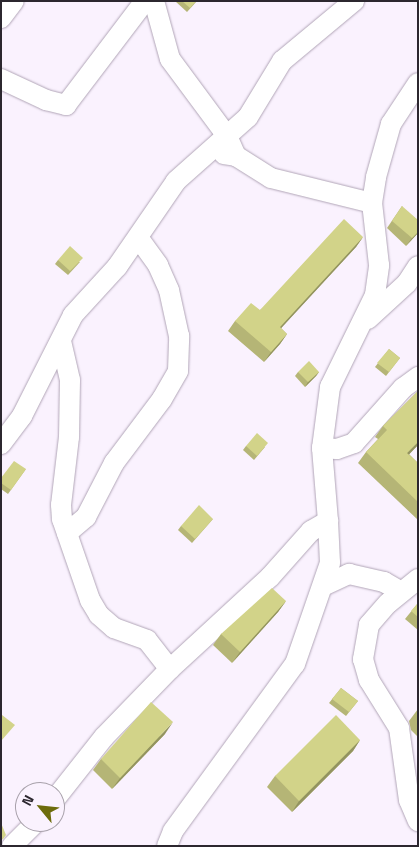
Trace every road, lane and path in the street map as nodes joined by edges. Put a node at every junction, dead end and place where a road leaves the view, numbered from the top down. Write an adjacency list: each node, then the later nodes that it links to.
1 (14, 1): 5 (street)
2 (145, 1): 6 (street)
3 (154, 1): 8 (street)
4 (354, 1): 8 (street)
5 (1, 18)
6 (1, 79)
7 (418, 83): 11 (street)
8 (227, 136): 9 (street); 10 (street)
9 (209, 151): 10 (street); 12 (street)
10 (236, 156): 11 (street)
11 (372, 203): 14 (street)
12 (138, 237): 15 (street); 20 (street)
13 (418, 266): 14 (street)
14 (362, 324): 18 (street)
15 (61, 341): 17 (street); 20 (street)
16 (418, 377): 18 (street)
17 (1, 444)
18 (322, 448): 19 (street)
19 (328, 521): 22 (street); 24 (street)
20 (66, 533): 24 (street)
21 (418, 579): 23 (street)
22 (323, 586): 23 (street); 29 (street)
23 (401, 592): 26 (street)
24 (170, 669): 25 (street)
25 (65, 786)
26 (418, 821)
27 (26, 832): 28 (street)
28 (12, 846)
29 (167, 846)

